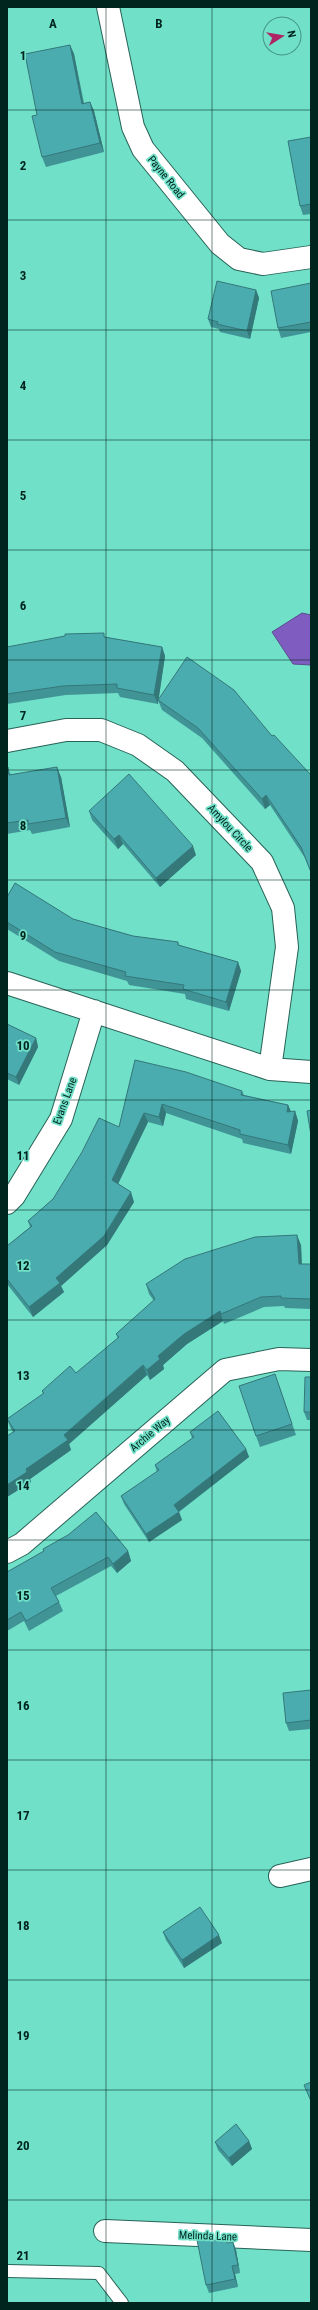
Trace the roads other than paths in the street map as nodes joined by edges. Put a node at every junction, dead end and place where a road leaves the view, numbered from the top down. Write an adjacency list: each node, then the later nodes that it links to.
1 (108, 7): 2 (street, Payne Road)
2 (311, 257)
3 (7, 741): 6 (street, Amylou Circle)
4 (7, 983): 5 (street)
5 (94, 1011): 6 (street); 8 (street, Evans Lane)
6 (270, 1068): 7 (street)
7 (311, 1072)
8 (7, 1203)
9 (311, 1360): 10 (street, Archie Way)
10 (7, 1552)
11 (311, 1869): 12 (street)
12 (280, 1876)
13 (105, 2231): 14 (street, Melinda Lane)
14 (311, 2240)
15 (7, 2271): 16 (lane)
16 (122, 2303)

